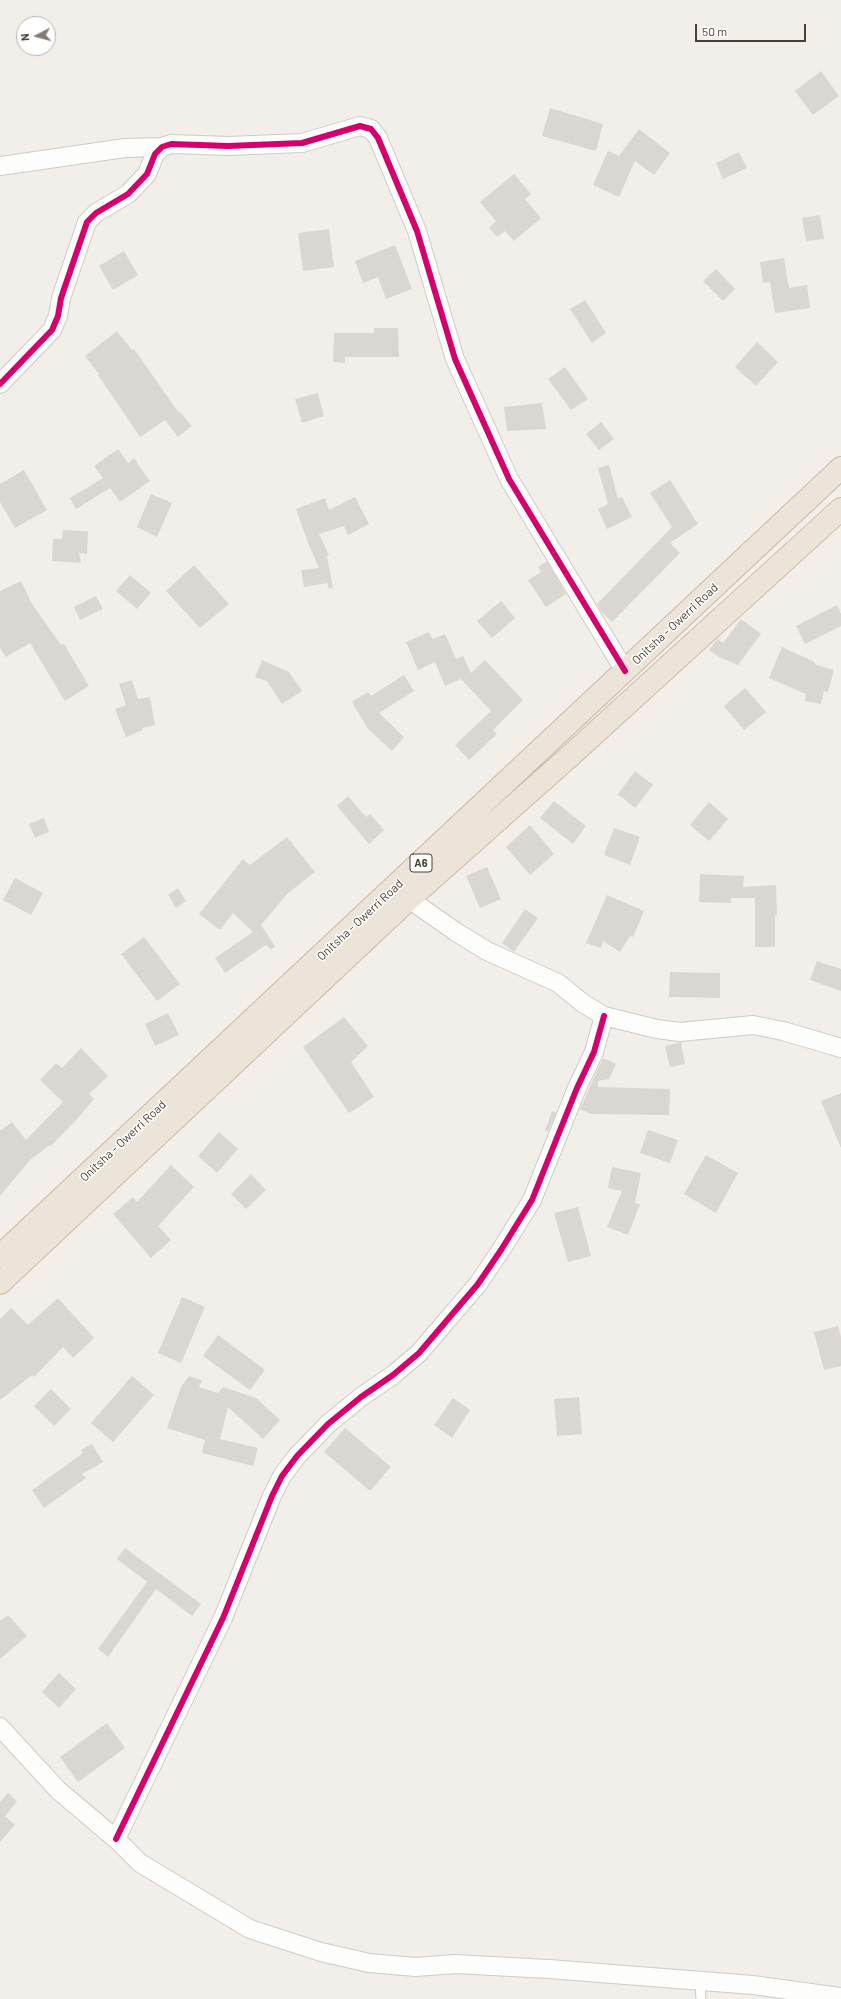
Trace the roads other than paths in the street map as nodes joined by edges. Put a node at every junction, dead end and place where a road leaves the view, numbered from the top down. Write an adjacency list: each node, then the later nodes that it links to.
1 (162, 147): 2 (street); 3 (street); 6 (street)
2 (0, 166)
3 (0, 384)
4 (841, 468): 6 (highway, Onitsha - Owerri Road / A6)
5 (841, 509): 7 (highway, Onitsha - Owerri Road / A6)
6 (625, 671): 10 (highway, Onitsha - Owerri Road / A6)
7 (409, 899): 8 (street); 11 (highway, Onitsha - Owerri Road / A6)
8 (604, 1016): 9 (street); 13 (street)
9 (841, 1048)
10 (0, 1256)
11 (0, 1283)
12 (0, 1727): 13 (street)
13 (116, 1839): 14 (street)
14 (700, 1980): 15 (street); 16 (lane)
15 (841, 1997)
16 (701, 1999)

